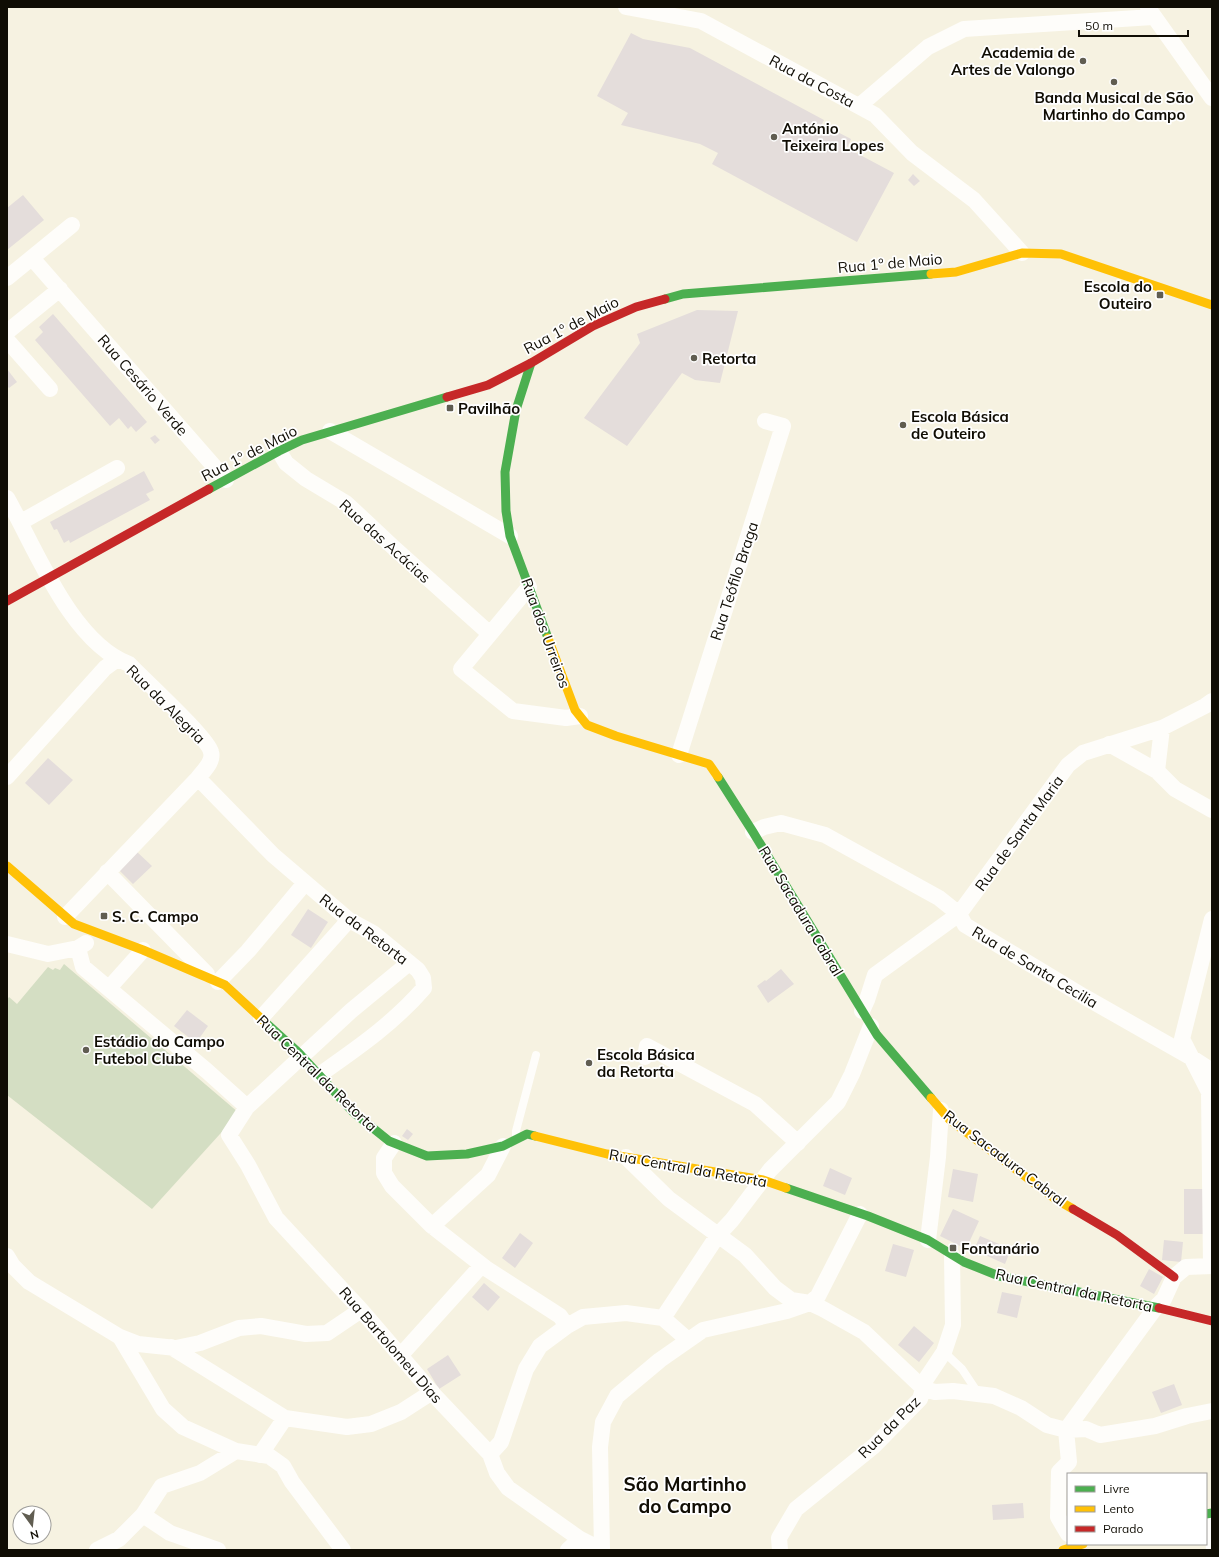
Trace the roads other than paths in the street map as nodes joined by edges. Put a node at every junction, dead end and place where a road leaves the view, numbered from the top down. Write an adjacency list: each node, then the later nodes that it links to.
1 (626, 7): 4 (street, Rua da Costa)
2 (1150, 12): 3 (street); 4 (street)
3 (1212, 98)
4 (859, 106): 6 (street, Rua da Costa)
5 (72, 225): 7 (street)
6 (1022, 252): 10 (street, Rua 1º de Maio); 13 (street, Rua 1º de Maio)
7 (32, 258): 8 (street); 9 (street, Rua Cesário Verde)
8 (7, 278)
9 (60, 290): 11 (street); 19 (street, Rua Cesário Verde)
10 (1212, 305)
11 (7, 332)
12 (7, 340): 14 (street)
13 (531, 363): 16 (street, Rua 1º de Maio); 22 (street, Rua dos Urreiros)
14 (50, 389)
15 (765, 421): 32 (street, Rua Teófilo Braga)
16 (330, 431): 17 (street, Rua 1º de Maio); 22 (street)
17 (279, 451): 19 (street, Rua 1º de Maio); 26 (street, Rua das Acácias)
18 (117, 468): 21 (street)
19 (226, 480): 23 (street, Rua 1º de Maio)
20 (7, 498): 21 (street, Rua da Alegria)
21 (21, 522): 23 (street, Rua da Alegria)
22 (510, 536): 24 (street, Rua dos Urreiros)
23 (48, 577): 25 (street); 27 (street, Rua da Alegria)
24 (529, 587): 26 (street); 29 (street, Rua dos Urreiros)
25 (7, 601)
26 (490, 634): 29 (street)
27 (116, 660): 34 (street); 35 (street, Rua da Alegria)
28 (1212, 701): 30 (street, Rua de Santa Maria)
29 (580, 716): 32 (street, Rua dos Urreiros)
30 (1162, 728): 31 (street, Rua de Santa Maria); 33 (street)
31 (1108, 744): 33 (street); 41 (street, Rua de Santa Maria)
32 (679, 755): 37 (street, Rua dos Urreiros)
33 (1157, 771): 36 (street)
34 (7, 777)
35 (198, 778): 39 (street, Rua da Alegria); 40 (street, Rua da Retorta)
36 (1212, 810)
37 (753, 832): 41 (street, Rua de Santa Cecilia); 52 (street, Rua Sacadura Cabral)
38 (7, 866): 42 (street, Rua Central da Retorta)
39 (108, 872): 42 (street, Rua da Alegria); 50 (street, Rua Central da Retorta)
40 (305, 882): 44 (street, Rua da Retorta); 50 (street)
41 (959, 914): 52 (street, Rua de Santa Maria); 58 (street, Rua de Santa Cecilia)
42 (65, 916): 45 (street, Rua Central da Retorta)
43 (1212, 919): 58 (street)
44 (349, 920): 49 (street, Rua da Retorta); 53 (street)
45 (98, 934): 47 (street); 48 (street, Rua Central da Retorta)
46 (7, 944): 47 (street)
47 (78, 948): 51 (street)
48 (144, 950): 50 (street, Rua Central da Retorta); 51 (street)
49 (409, 963): 56 (street); 60 (street, Rua da Retorta)
50 (215, 981): 53 (street, Rua Central da Retorta)
51 (110, 988): 61 (street)
52 (862, 1011): 54 (street, Rua Sacadura Cabral)
53 (261, 1018): 56 (street, Rua Central da Retorta)
54 (871, 1026): 62 (street, Rua Sacadura Cabral); 65 (street)
55 (536, 1056): 63 (lane)
56 (302, 1057): 60 (street, Rua Central da Retorta); 61 (street)
57 (645, 1057): 65 (street)
58 (1192, 1058): 59 (street, Rua de Santa Cecilia); 75 (street)
59 (1212, 1070)
60 (319, 1075): 64 (street, Rua Central da Retorta)
61 (247, 1108): 79 (street, Rua Bartolomeu Dias)
62 (941, 1110): 71 (street); 76 (street, Rua Sacadura Cabral)
63 (509, 1142): 64 (street, Rua Central da Retorta); 66 (street, Rua Central da Retorta); 69 (street)
64 (394, 1143): 69 (street)
65 (798, 1143): 67 (street)
66 (626, 1157): 67 (street, Rua Central da Retorta); 70 (street)
67 (763, 1180): 68 (street, Rua Central da Retorta); 70 (street)
68 (860, 1214): 71 (street, Rua Central da Retorta); 77 (street)
69 (432, 1226): 74 (street)
70 (718, 1235): 77 (street); 80 (street)
71 (928, 1240): 72 (street, Rua Central da Retorta)
72 (952, 1255): 78 (street, Rua Central da Retorta); 86 (street, Rua da Paz)
73 (7, 1256): 83 (street)
74 (482, 1265): 82 (street); 87 (street)
75 (1211, 1265): 76 (street)
76 (1174, 1277): 78 (street)
77 (810, 1303): 84 (street); 88 (street)
78 (1156, 1307): 81 (street, Rua Central da Retorta); 93 (street)
79 (361, 1310): 85 (street); 87 (street, Rua Bartolomeu Dias)
80 (663, 1318): 82 (street); 84 (street)
81 (1212, 1321)
82 (567, 1326): 96 (street)
83 (120, 1337): 85 (street); 94 (street)
84 (688, 1340): 105 (street)
85 (171, 1347): 92 (street)
86 (944, 1352): 88 (street, Rua da Paz); 90 (lane)
87 (400, 1356): 89 (street, Rua Bartolomeu Dias)
88 (924, 1389): 90 (street); 106 (street, Rua da Paz)
89 (432, 1392): 92 (street); 96 (street, Rua Bartolomeu Dias)
90 (978, 1393): 93 (street)
91 (1212, 1411): 93 (street)
92 (285, 1418): 95 (street)
93 (1066, 1430): 99 (street)
94 (236, 1451): 95 (street); 98 (street)
95 (260, 1454): 103 (street)
96 (490, 1454): 100 (street, Rua Bartolomeu Dias)
97 (1209, 1513): 107 (lane)
98 (143, 1515): 101 (street); 102 (street)
99 (1067, 1532)
100 (580, 1539): 104 (street); 105 (street, Rua Bartolomeu Dias)
101 (97, 1550)
102 (218, 1550)
103 (343, 1550)
104 (568, 1550)
105 (602, 1550)
106 (780, 1550)
107 (1210, 1550)

